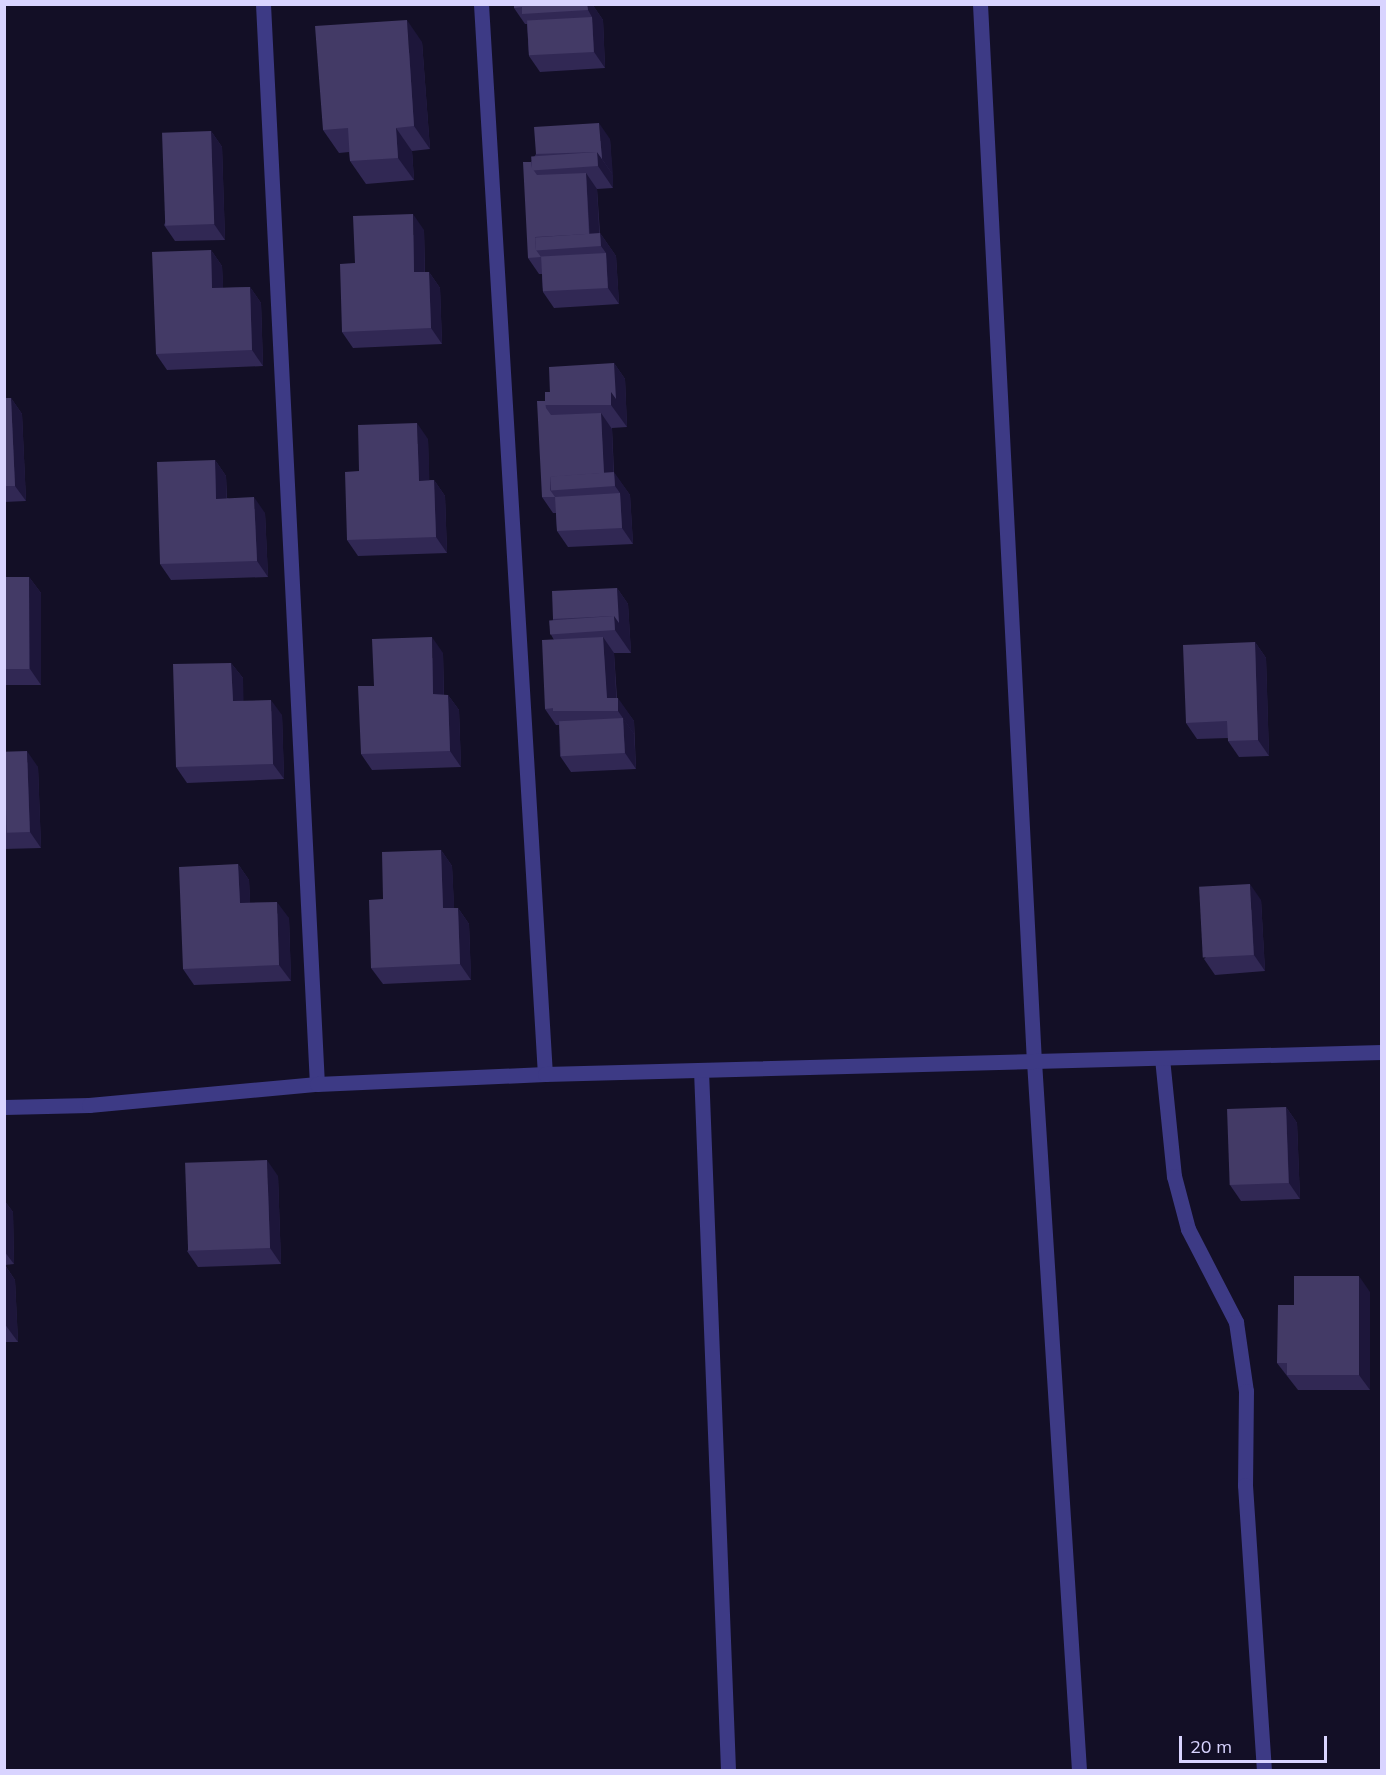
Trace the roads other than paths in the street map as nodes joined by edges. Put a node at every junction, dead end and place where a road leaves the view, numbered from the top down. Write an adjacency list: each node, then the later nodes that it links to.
1 (263, 4): 9 (street)
2 (481, 4): 8 (street)
3 (980, 4): 6 (street)
4 (1382, 1052): 5 (street)
5 (1162, 1058): 6 (street); 13 (street)
6 (1034, 1060): 7 (street); 12 (street)
7 (700, 1070): 8 (street); 11 (street)
8 (545, 1074): 9 (street)
9 (317, 1084): 10 (street)
10 (4, 1107)
11 (728, 1770)
12 (1079, 1770)
13 (1264, 1770)

